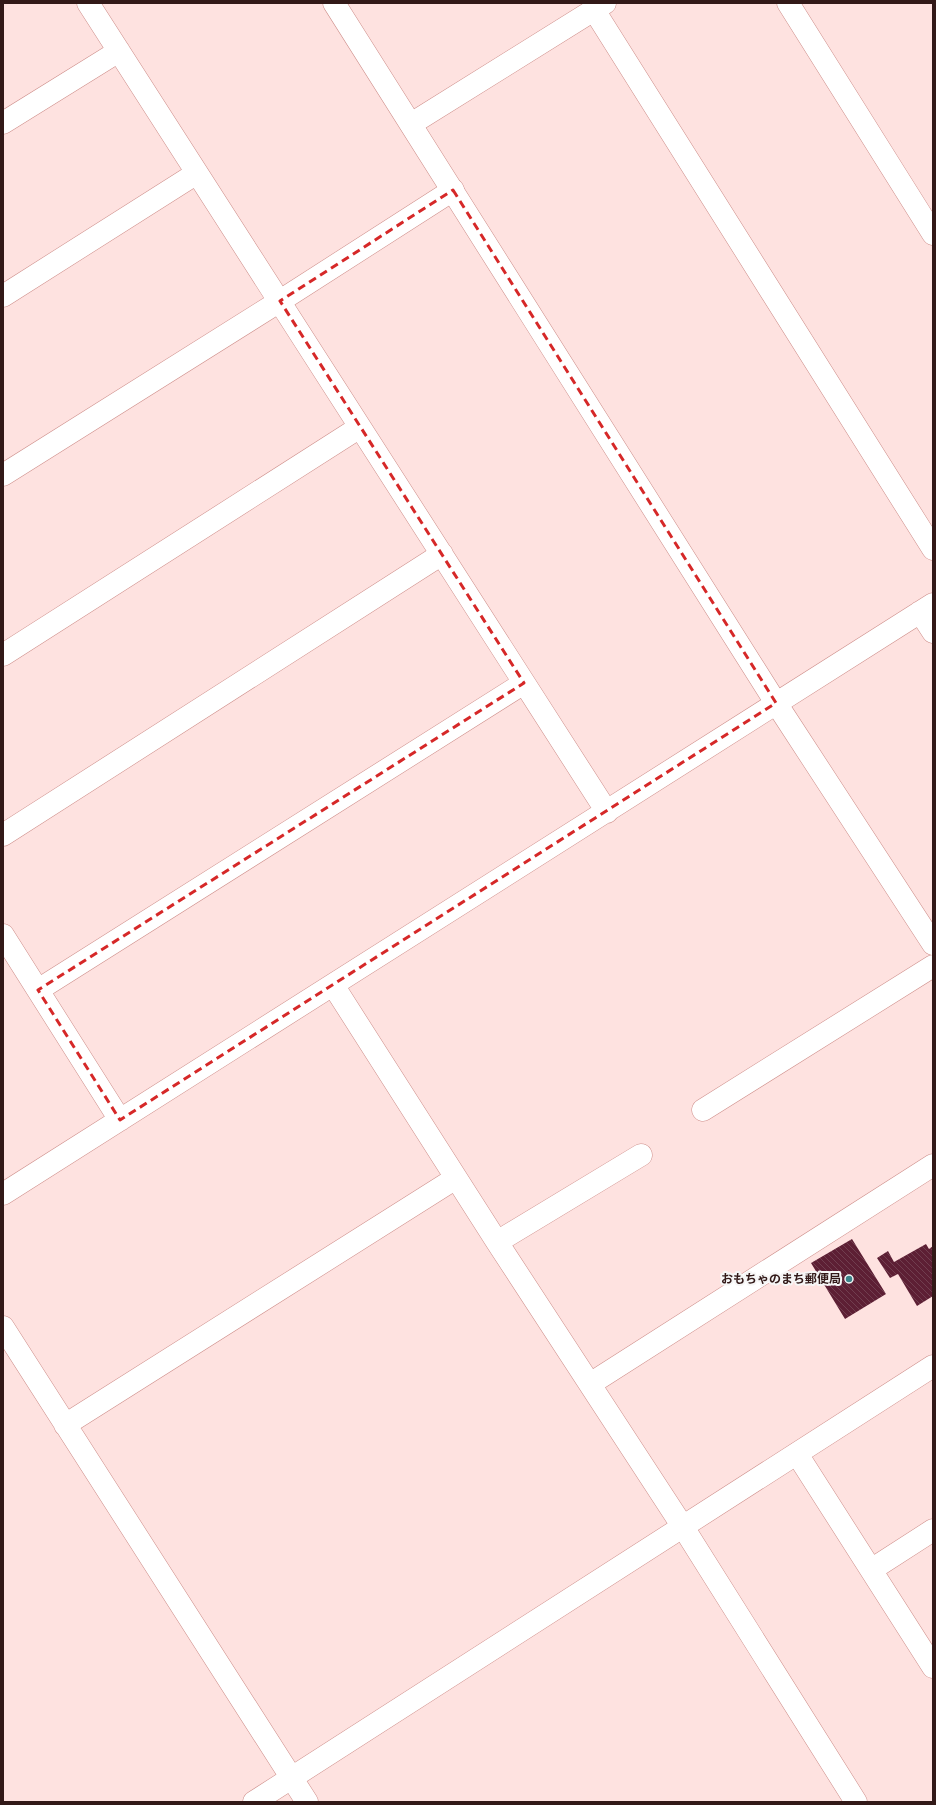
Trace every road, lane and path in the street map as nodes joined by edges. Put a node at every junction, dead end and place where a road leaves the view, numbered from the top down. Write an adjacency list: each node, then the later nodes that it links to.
1 (88, 3): 5 (street)
2 (334, 3): 7 (street)
3 (788, 3): 10 (street)
4 (599, 7): 7 (street); 15 (street)
5 (119, 51): 6 (street); 8 (street)
6 (3, 123)
7 (411, 124): 9 (street)
8 (197, 173): 11 (street); 12 (street)
9 (453, 190): 12 (street); 21 (street)
10 (933, 234)
11 (3, 296)
12 (280, 301): 13 (street); 14 (street)
13 (360, 427): 16 (street); 19 (street)
14 (3, 475)
15 (933, 550)
16 (442, 554): 20 (street); 23 (street)
17 (927, 608): 18 (street); 21 (street)
18 (933, 632)
19 (3, 655)
20 (524, 683): 22 (street); 28 (street)
21 (776, 703): 22 (street); 25 (street)
22 (607, 812): 27 (street)
23 (3, 835)
24 (3, 935): 28 (street)
25 (933, 944)
26 (933, 966): 29 (street)
27 (333, 985): 30 (street); 33 (street)
28 (38, 990): 30 (street)
29 (703, 1110)
30 (120, 1120): 34 (street)
31 (641, 1156): 35 (street)
32 (933, 1165): 38 (street)
33 (456, 1178): 35 (street); 39 (street)
34 (3, 1194)
35 (497, 1242): 38 (street)
36 (7, 1341): 39 (street)
37 (933, 1366): 40 (street)
38 (590, 1384): 41 (street)
39 (66, 1425): 45 (street)
40 (797, 1454): 41 (street); 43 (street)
41 (683, 1527): 45 (street); 48 (street)
42 (933, 1530): 43 (street)
43 (871, 1570): 44 (street)
44 (933, 1667)
45 (291, 1778): 46 (street); 47 (street)
46 (254, 1802)
47 (307, 1802)
48 (856, 1802)

